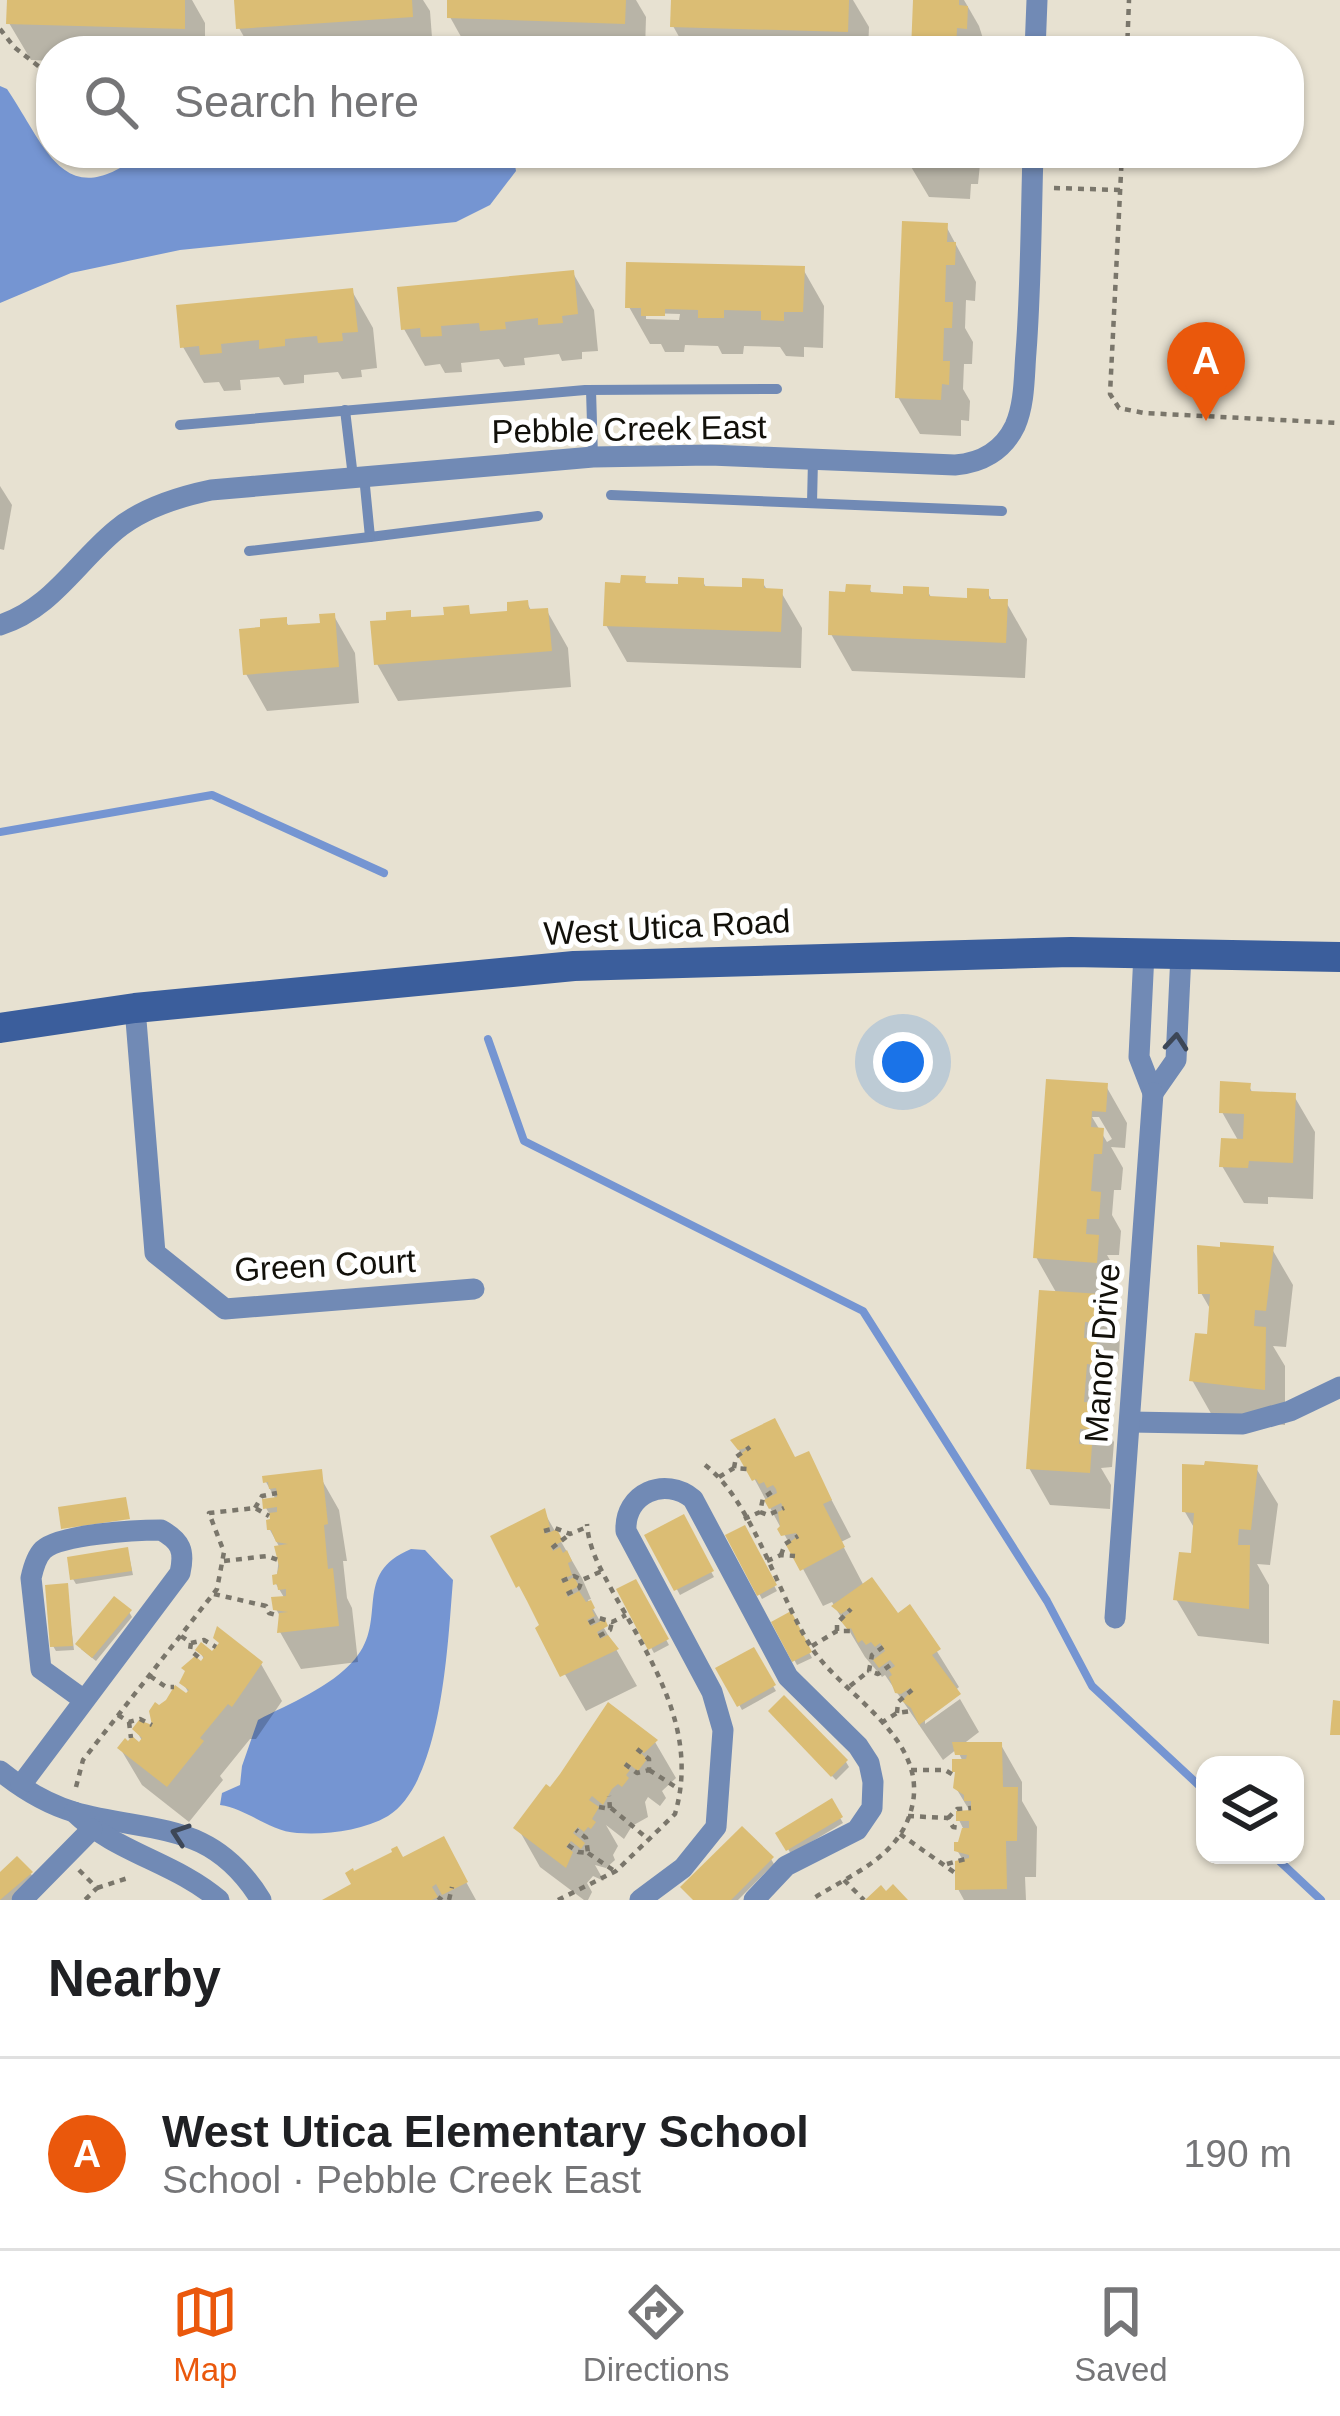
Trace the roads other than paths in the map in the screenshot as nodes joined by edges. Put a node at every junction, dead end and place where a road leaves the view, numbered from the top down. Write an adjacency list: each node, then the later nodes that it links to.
1 (1037, 0): 2 (street)
2 (1036, 36)
3 (1033, 168): 9 (street, Pebble Creek East)
4 (777, 388): 5 (lane)
5 (591, 390): 6 (lane); 8 (lane)
6 (345, 410): 7 (lane); 10 (lane)
7 (180, 425)
8 (593, 457): 9 (street, Pebble Creek East); 10 (street, Pebble Creek East)
9 (813, 460): 12 (lane)
10 (358, 477): 15 (lane); 17 (street, Pebble Creek East)
11 (611, 495): 12 (lane)
12 (812, 502): 13 (lane)
13 (1002, 511)
14 (538, 516): 15 (lane)
15 (370, 537): 16 (lane)
16 (250, 550)
17 (0, 626)
18 (1144, 953): 19 (street, West Utica Road); 21 (street, West Utica Road); 23 (street, Manor Drive)
19 (1181, 954): 20 (street, West Utica Road); 23 (street, Manor Drive, one-way to 19)
20 (1340, 957)
21 (135, 1008): 22 (street, West Utica Road); 24 (street, Green Court)
22 (0, 1028)
23 (1153, 1093): 26 (street, Manor Drive)
24 (474, 1289)
25 (1340, 1387): 26 (street)
26 (1131, 1422): 27 (street, Manor Drive)
27 (1115, 1618)
28 (85, 1700): 28 (street); 30 (street)
29 (0, 1771): 30 (street)
30 (21, 1785): 31 (street)
31 (74, 1802): 32 (street); 35 (street, one-way to 31)
32 (92, 1829): 33 (street); 34 (street)
33 (22, 1900)
34 (219, 1900)
35 (261, 1900)
36 (640, 1900): 37 (street)
37 (754, 1900)

